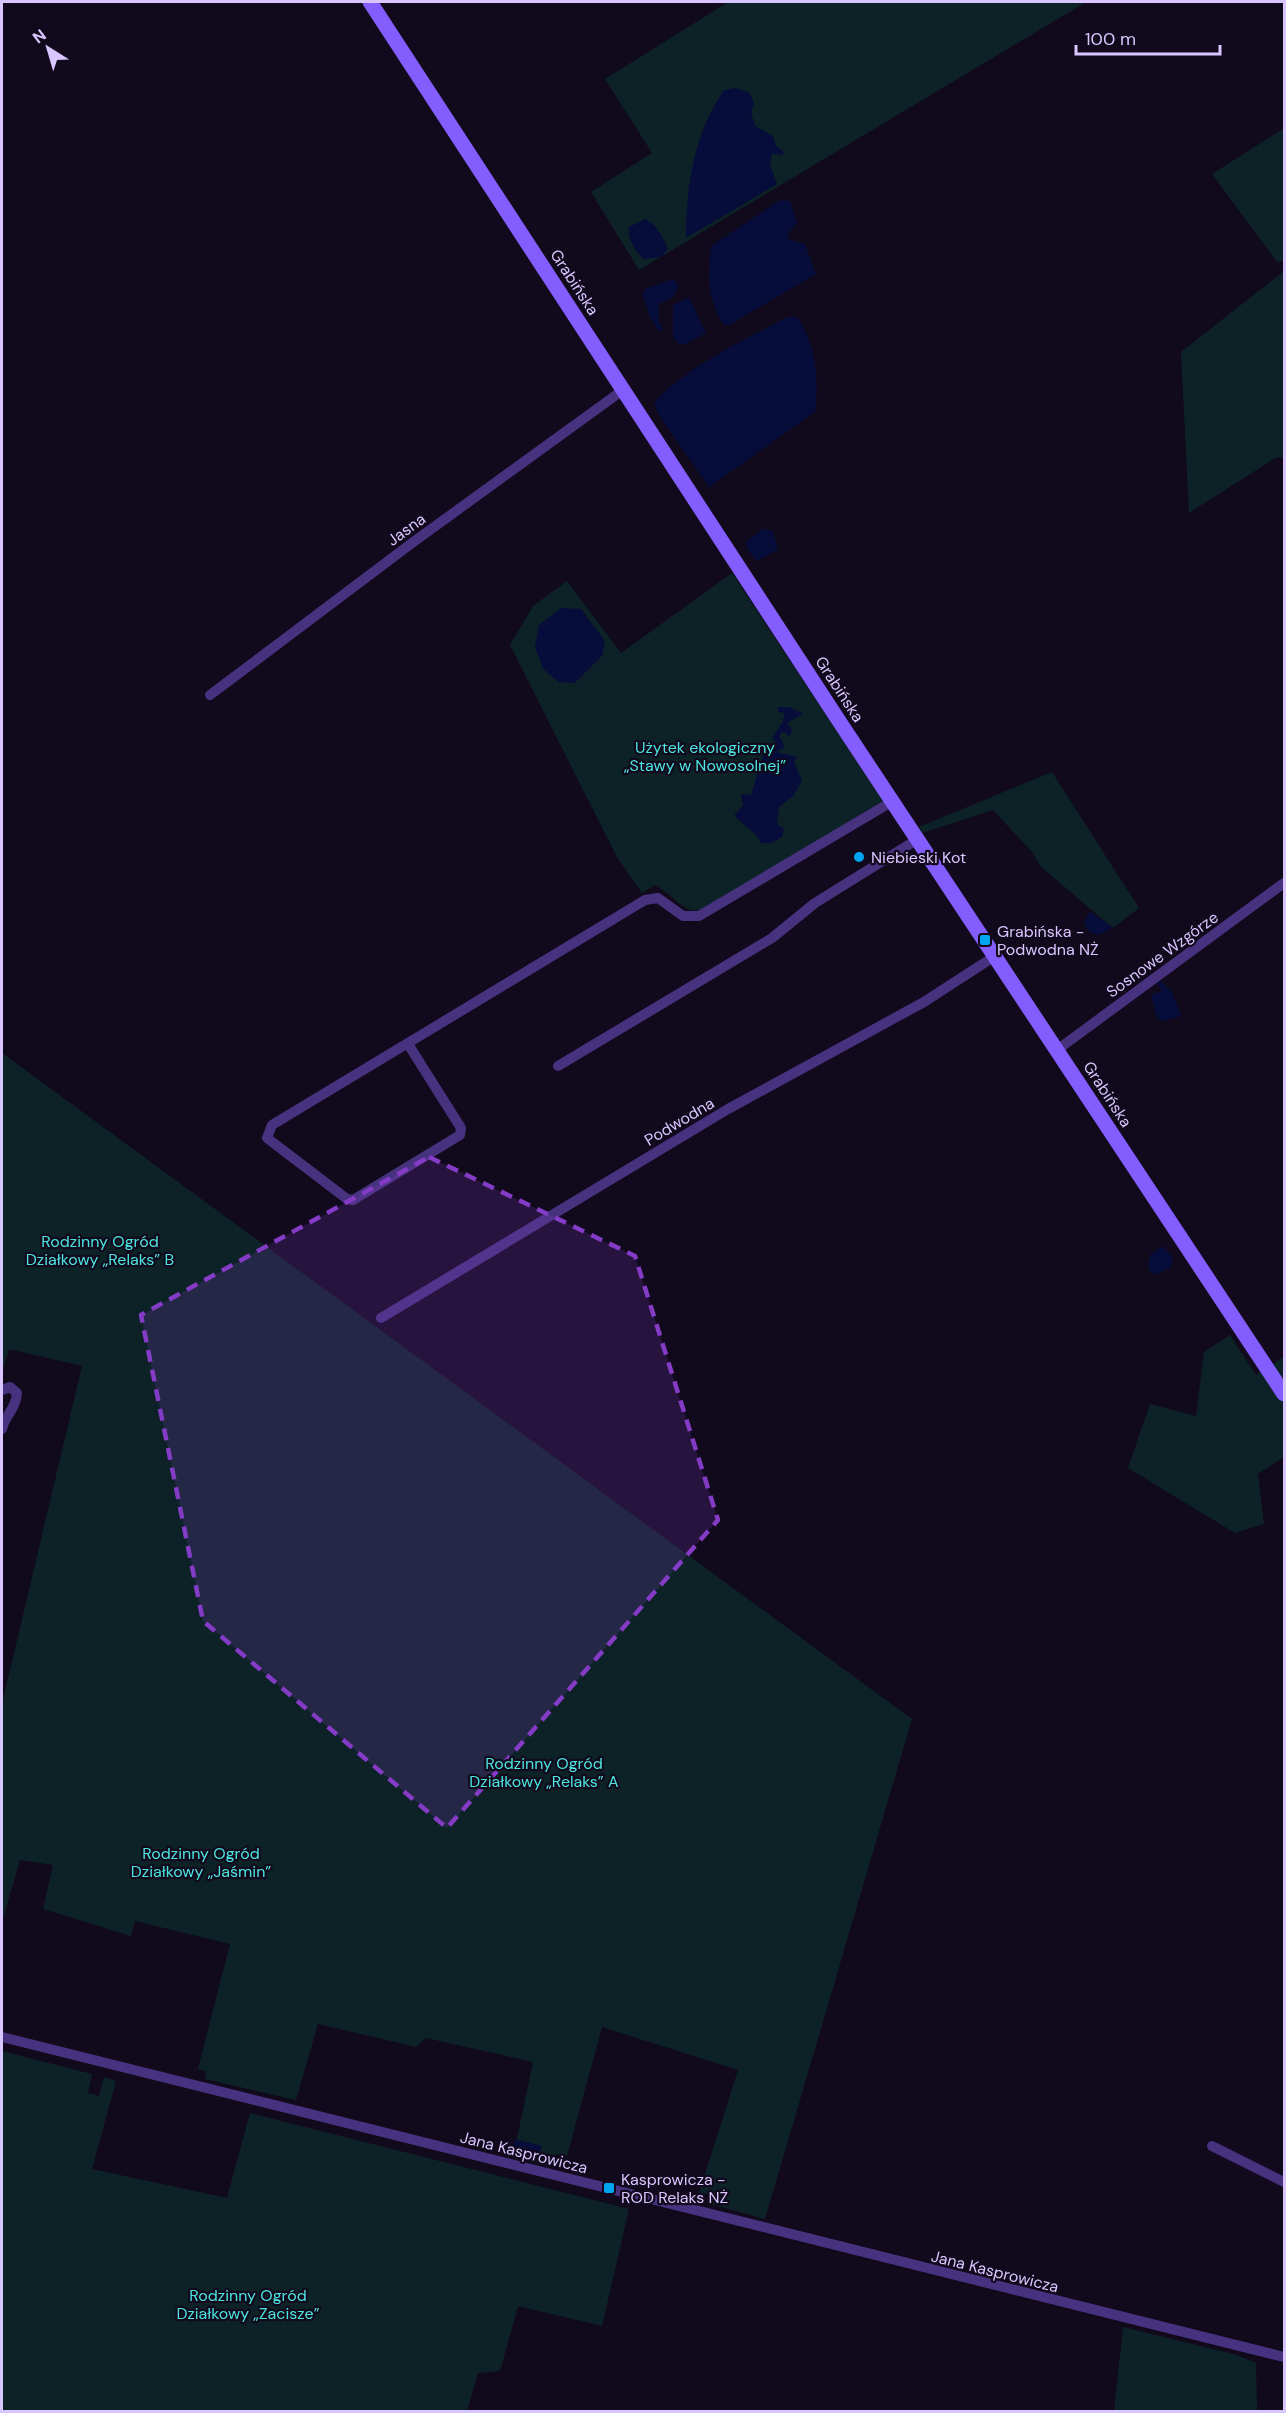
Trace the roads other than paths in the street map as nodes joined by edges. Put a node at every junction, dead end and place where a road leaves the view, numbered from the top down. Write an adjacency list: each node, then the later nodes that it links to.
1 (370, 2): 2 (street, Grabińska)
2 (623, 390): 3 (street, Jasna); 4 (street, Grabińska)
3 (210, 695)
4 (893, 801): 5 (street, Grabińska); 8 (street)
5 (918, 839): 7 (street, Grabińska); 10 (street)
6 (1284, 883): 9 (street, Sosnowe Wzgórze)
7 (995, 956): 9 (street, Grabińska); 11 (street, Podwodna)
8 (408, 1044): 8 (street)
9 (1057, 1050): 13 (street, Grabińska)
10 (558, 1066)
11 (381, 1318)
12 (2, 1390): 14 (street)
13 (1284, 1394)
14 (2, 1422)
15 (2, 2037): 18 (street, Jana Kasprowicza)
16 (1212, 2145): 17 (street)
17 (1284, 2182)
18 (1284, 2357)

